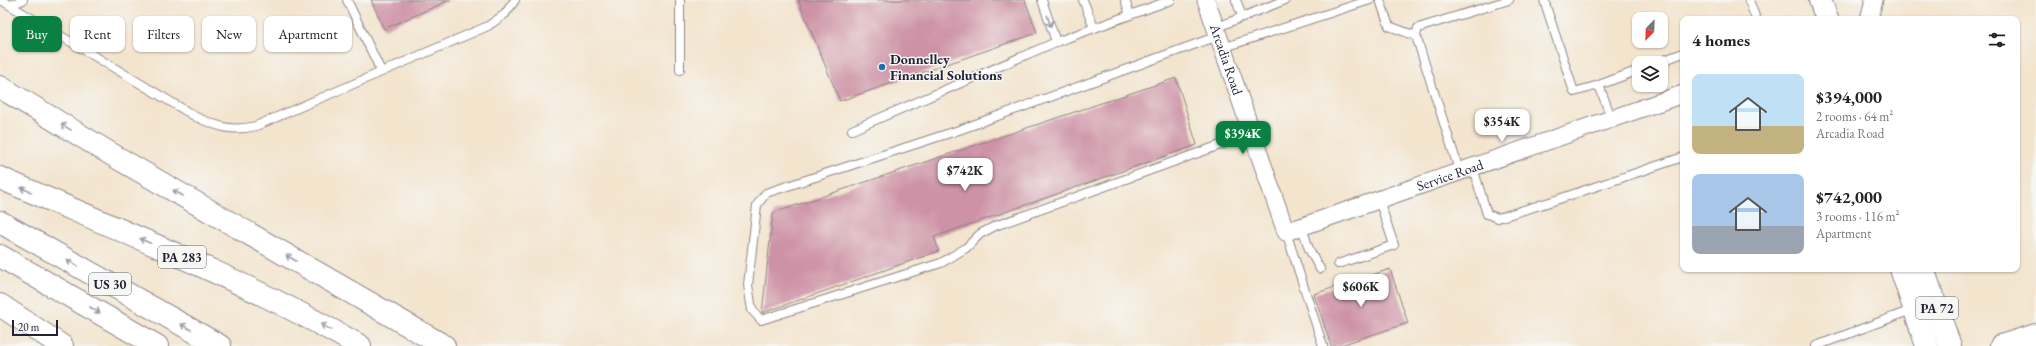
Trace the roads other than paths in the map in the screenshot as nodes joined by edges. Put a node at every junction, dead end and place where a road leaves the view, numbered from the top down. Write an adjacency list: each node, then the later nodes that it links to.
1 (2, 0): 20 (lane)
2 (22, 0): 20 (lane)
3 (347, 0): 33 (lane)
4 (515, 0): 33 (lane)
5 (680, 0): 32 (lane)
6 (1042, 0): 29 (lane, one-way to 29)
7 (1084, 0): 26 (lane)
8 (1125, 0): 21 (lane)
9 (1206, 0): 28 (street, Arcadia Road)
10 (1236, 0): 22 (lane)
11 (1285, 0): 22 (lane)
12 (1370, 0): 28 (lane)
13 (1380, 0): 27 (lane)
14 (1509, 0): 27 (lane)
15 (1544, 0): 35 (lane)
16 (1749, 0): 23 (lane)
17 (1820, 0): 24 (main road)
18 (1874, 0): 25 (street)
19 (1167, 1): 21 (lane)
20 (10, 5): 33 (lane)
21 (1130, 15): 26 (lane)
22 (1242, 16): 28 (lane)
23 (1755, 16)
24 (1826, 16)
25 (1871, 16)
26 (1094, 28): 29 (lane)
27 (1416, 36): 42 (lane)
28 (1218, 37): 40 (street, Arcadia Road); 40 (lane)
29 (1056, 42): 39 (lane)
30 (1680, 54): 31 (lane)
31 (1668, 59)
32 (680, 70)
33 (381, 71)
34 (1632, 73): 35 (lane)
35 (1599, 85): 38 (lane)
36 (0, 87): 53 (main road, one-way to 36)
37 (1680, 95): 38 (street, Service Road)
38 (1612, 120): 42 (street, Service Road)
39 (852, 130)
40 (1251, 134): 47 (street, Arcadia Road)
41 (1680, 158): 42 (lane)
42 (1466, 170): 44 (street, Service Road)
43 (0, 178): 60 (main road, PA 283, one-way to 43)
44 (1379, 200): 46 (street, Service Road); 49 (lane)
45 (0, 222): 59 (main road, US 30, one-way to 45)
46 (1302, 227): 47 (street); 50 (lane)
47 (1286, 232): 63 (lane)
48 (0, 256): 58 (main road, one-way to 58)
49 (1338, 264)
50 (1320, 269)
51 (1903, 272): 55 (main road, PA 72)
52 (1924, 272): 66 (main road, PA 72)
53 (325, 277): 61 (main road); 62 (main road)
54 (0, 305): 57 (main road)
55 (1915, 309): 64 (lane); 65 (main road, PA 72)
56 (2036, 335): 67 (main road)
57 (62, 346)
58 (157, 346)
59 (220, 346)
60 (360, 346)
61 (416, 346)
62 (444, 346)
63 (1323, 346)
64 (1816, 346)
65 (1927, 346)
66 (1950, 346)
67 (2001, 346)

